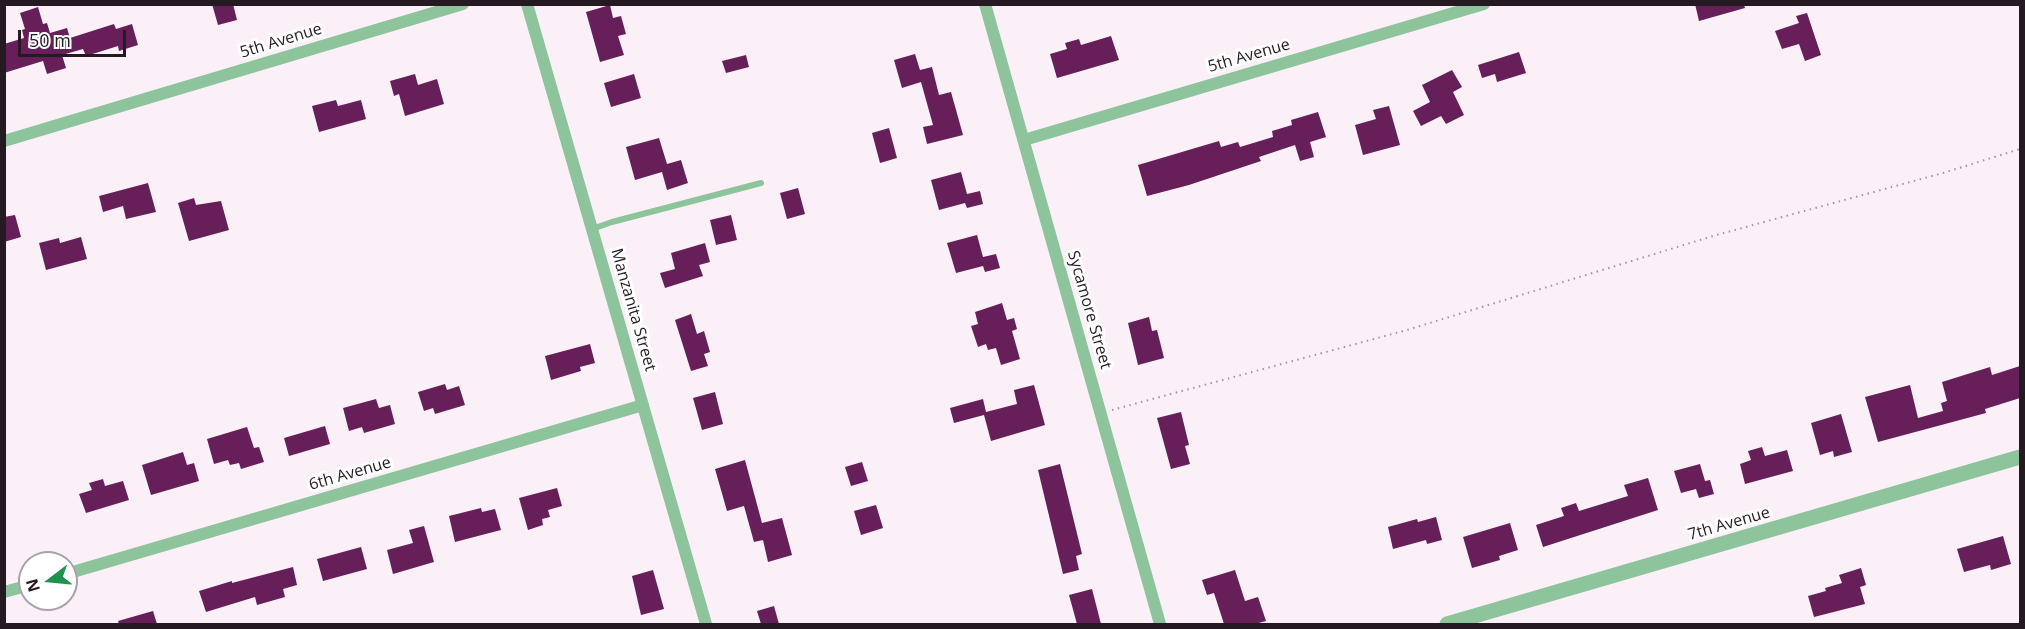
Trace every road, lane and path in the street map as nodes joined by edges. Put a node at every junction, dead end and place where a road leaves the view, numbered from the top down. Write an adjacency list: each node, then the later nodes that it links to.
1 (463, 4): 6 (street, 5th Avenue)
2 (527, 4): 9 (street, Manzanita Street)
3 (985, 4): 5 (street, Sycamore Street)
4 (1484, 4): 5 (street, 5th Avenue)
5 (1024, 140): 11 (street, Sycamore Street)
6 (4, 141)
7 (2020, 149): 11 (path)
8 (761, 183): 9 (lane)
9 (592, 229): 10 (street, Manzanita Street)
10 (643, 405): 13 (street, 6th Avenue); 14 (street, Manzanita Street)
11 (1101, 413): 15 (street, Sycamore Street)
12 (2020, 457): 16 (street, 7th Avenue)
13 (78, 570)
14 (706, 624)
15 (1160, 624)
16 (1447, 624)

